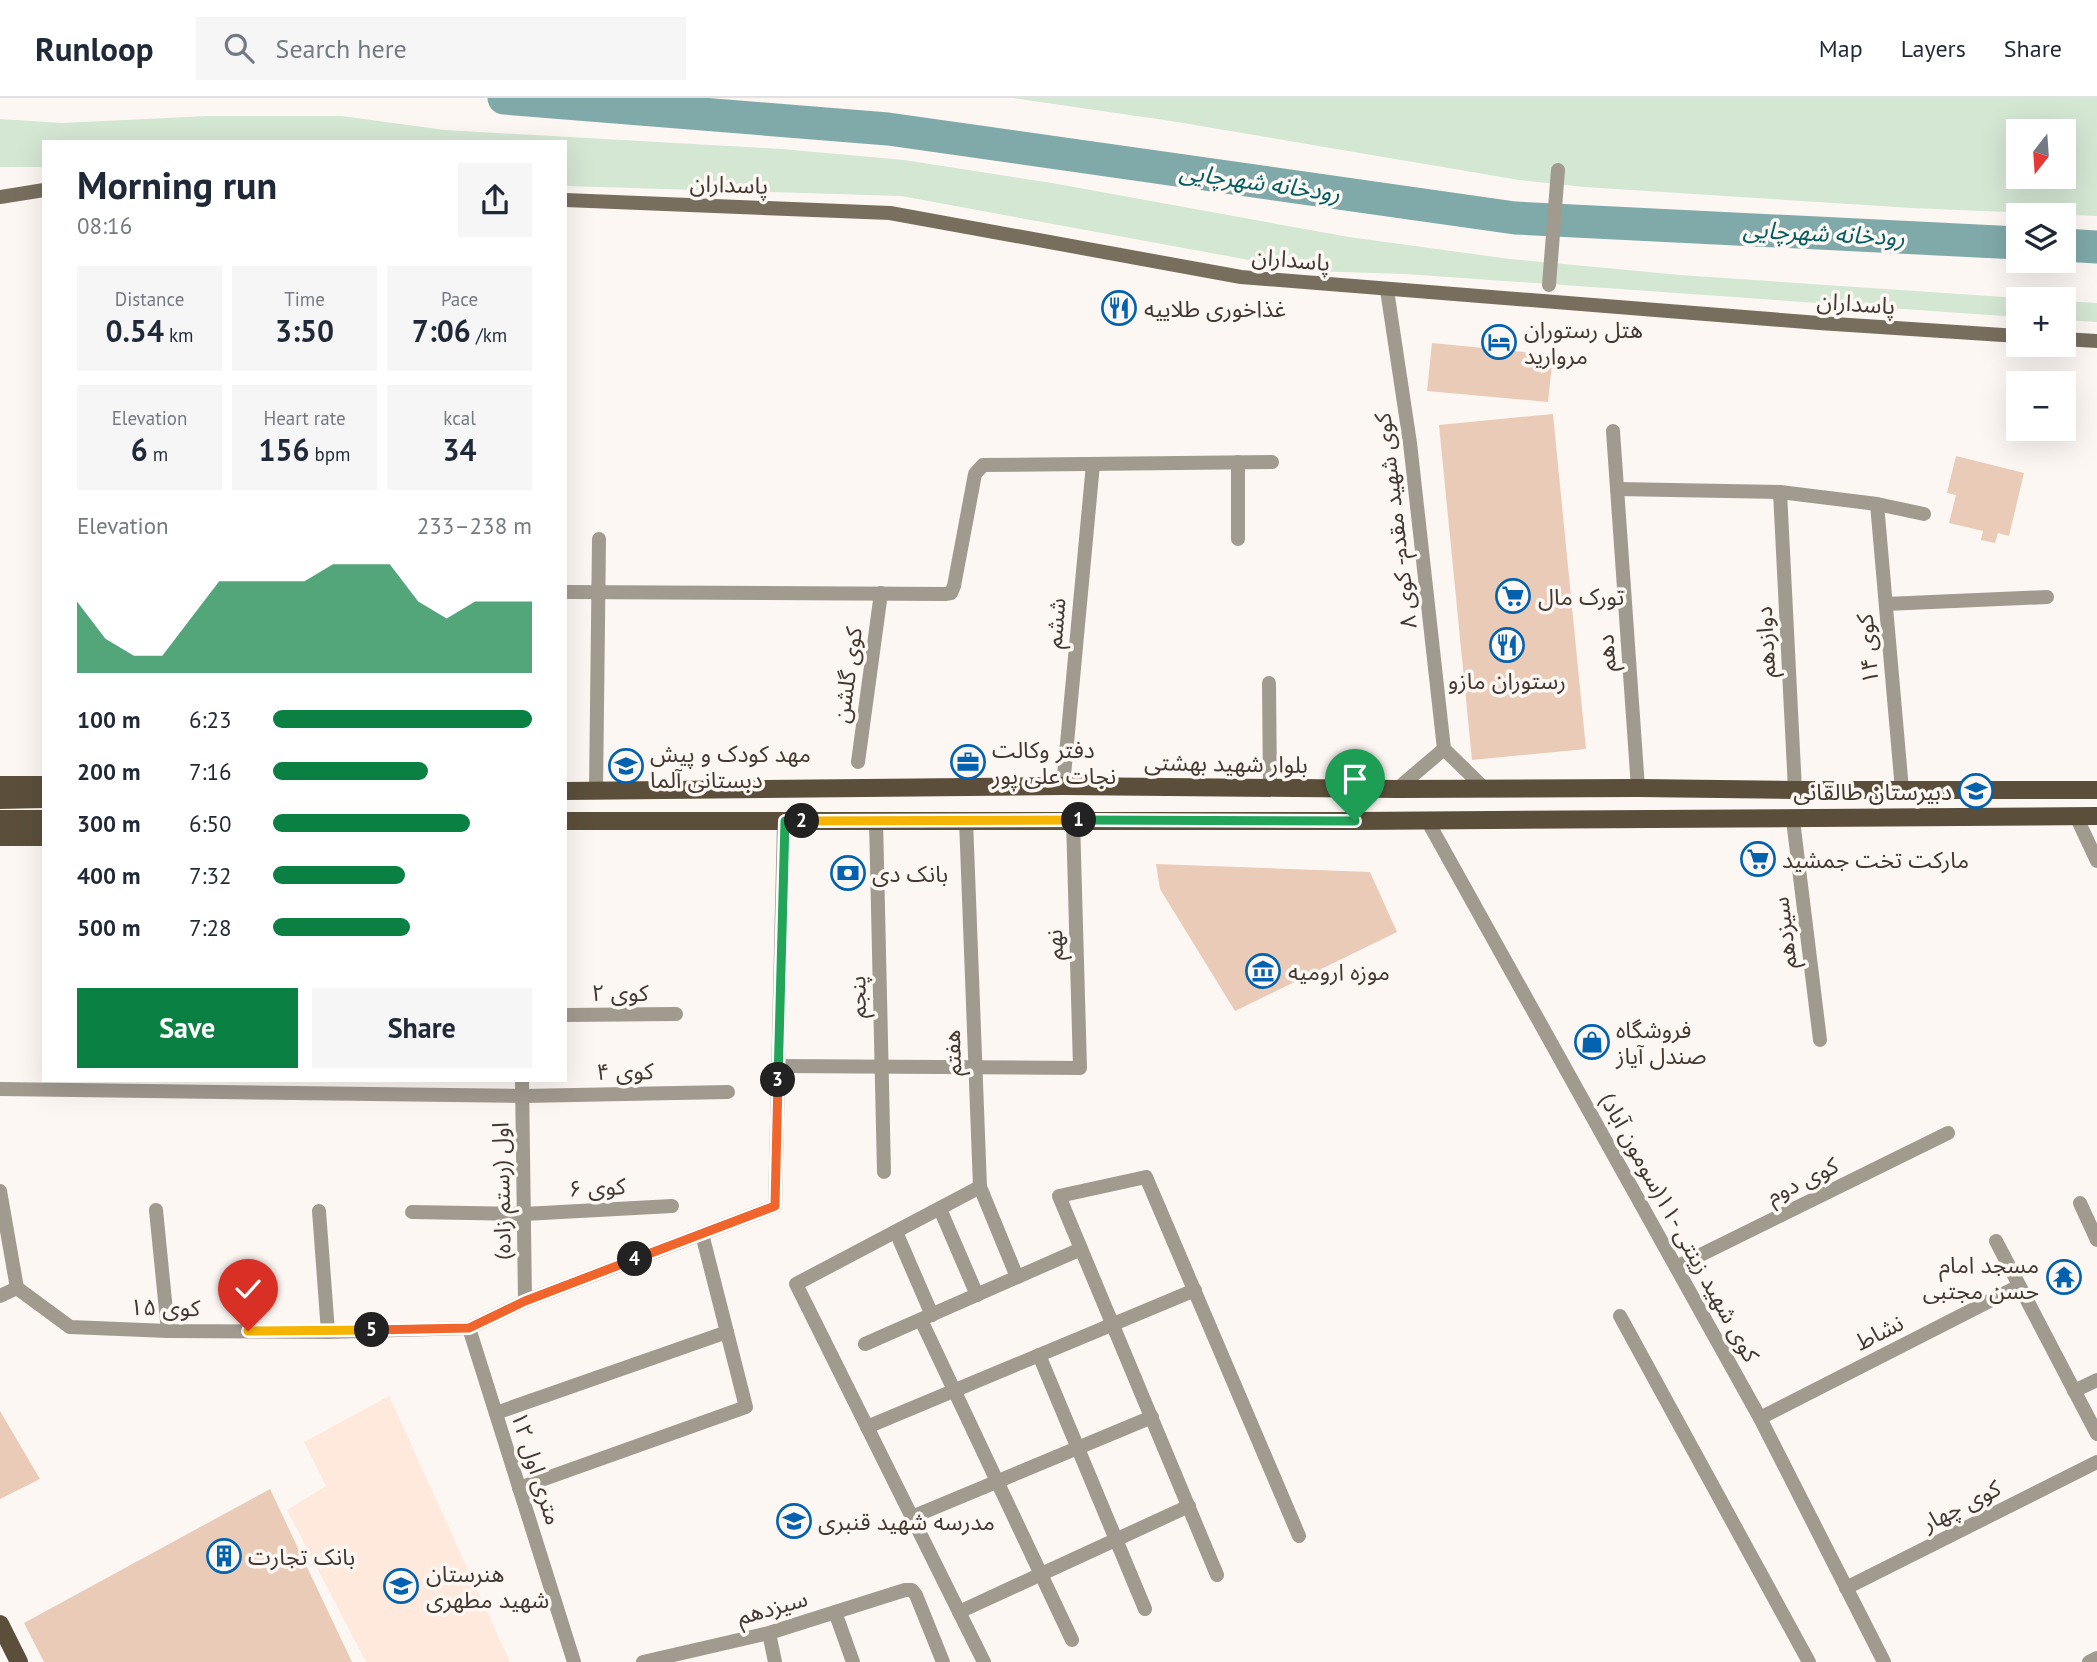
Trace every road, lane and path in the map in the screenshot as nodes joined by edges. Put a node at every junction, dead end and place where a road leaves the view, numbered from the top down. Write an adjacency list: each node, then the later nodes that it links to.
1 (1558, 170): 5 (street)
2 (42, 190): 3 (main road)
3 (0, 197)
4 (567, 200): 6 (main road, پاسداران)
5 (1549, 285)
6 (1387, 290): 7 (main road, پاسداران); 26 (street, کوی شهید مقدم- کوی ۸)
7 (2006, 335)
8 (2076, 340): 9 (main road)
9 (2097, 341)
10 (1613, 431): 14 (street, دهم)
11 (1238, 462): 12 (street); 13 (street); 18 (street)
12 (1272, 462)
13 (1093, 464): 22 (street); 30 (street, ششم)
14 (1617, 489): 15 (street); 32 (street, دهم)
15 (1780, 492): 16 (street); 35 (street, دوازدهم)
16 (1877, 504): 17 (street); 24 (street, کوی ۱۴)
17 (1924, 514)
18 (1238, 539)
19 (599, 540): 21 (street)
20 (567, 592): 21 (street)
21 (600, 592): 22 (street); 40 (street)
22 (881, 593): 27 (street, کوی گلشن)
23 (2047, 597): 24 (street)
24 (1886, 604): 36 (street, کوی ۱۴)
25 (1269, 683): 31 (street)
26 (1444, 749): 33 (street); 34 (street)
27 (858, 762)
28 (0, 785): 29 (main road)
29 (42, 785)
30 (1063, 786): 31 (main road, بلوار شهید بهشتی); 40 (main road, بلوار شهید بهشتی)
31 (1270, 787): 33 (main road, بلوار شهید بهشتی)
32 (1638, 788): 34 (main road, بلوار شهید بهشتی); 35 (main road, بلوار شهید بهشتی)
33 (1397, 789): 34 (main road, بلوار شهید بهشتی)
34 (1485, 789)
35 (1795, 790): 36 (main road, بلوار شهید بهشتی)
36 (1902, 790): 37 (main road, بلوار شهید بهشتی)
37 (2023, 790): 38 (main road, بلوار شهید بهشتی); 43 (main road)
38 (2097, 790)
39 (567, 792): 40 (main road, بلوار شهید بهشتی)
40 (596, 792)
41 (42, 799): 42 (main road)
42 (0, 800)
43 (2027, 816): 44 (main road); 52 (main road)
44 (2076, 816): 45 (main road); 57 (street)
45 (2097, 816)
46 (0, 819): 47 (main road)
47 (42, 819)
48 (876, 820): 49 (main road); 54 (main road); 62 (street, پنجم)
49 (966, 820): 50 (main road); 63 (street, هفتم)
50 (1073, 820): 51 (main road); 63 (street, نهم)
51 (1427, 820): 52 (main road); 84 (street, کوی شهید زینتی -۱۱(سومون آباد))
52 (1793, 820): 60 (street, سیزدهم)
53 (567, 821): 54 (main road)
54 (785, 821): 61 (street)
55 (0, 837): 56 (main road)
56 (42, 837)
57 (2097, 860)
58 (676, 1014): 59 (street, کوی ۲)
59 (567, 1015)
60 (1820, 1040)
61 (779, 1066): 62 (street); 80 (street)
62 (882, 1066): 63 (street); 69 (street, پنجم)
63 (975, 1068): 70 (street, هفتم)
64 (522, 1082): 67 (street, اول (رستم زاده))
65 (0, 1089): 67 (street, کوی ۴)
66 (728, 1092): 67 (street, کوی ۴)
67 (523, 1096): 78 (street, اول (رستم زاده))
68 (1948, 1133): 84 (street, کوی دوم)
69 (884, 1172)
70 (980, 1187): 74 (street); 85 (street, هفتم)
71 (0, 1191): 87 (street)
72 (2080, 1203): 81 (street)
73 (672, 1206): 78 (street, کوی ۶)
74 (940, 1209): 79 (street); 89 (street)
75 (156, 1210): 96 (street)
76 (319, 1212): 97 (street)
77 (412, 1212): 78 (street, کوی ۶)
78 (524, 1214): 91 (street, اول (رستم زاده))
79 (896, 1232): 93 (street); 107 (street)
80 (702, 1234): 91 (street); 98 (street)
81 (2097, 1240)
82 (1996, 1241): 86 (street)
83 (1081, 1249): 85 (street); 88 (street); 94 (street)
84 (1676, 1267): 106 (street, کوی شهید زینتی -۱۱(سومون آباد))
85 (1017, 1277): 89 (street)
86 (2019, 1286): 103 (street); 106 (street, نشاط)
87 (17, 1288): 90 (street); 96 (street, کوی ۱۵)
88 (1195, 1290): 94 (street); 115 (street)
89 (977, 1295): 93 (street)
90 (0, 1296)
91 (525, 1301): 95 (street)
92 (1620, 1316): 134 (street)
93 (927, 1317): 99 (street); 102 (street)
94 (1113, 1324): 100 (street); 105 (street)
95 (469, 1328): 97 (street, کوی ۱۵); 104 (street, ۱۲ متری اول)
96 (168, 1331): 97 (street, کوی ۱۵)
97 (328, 1332)
98 (727, 1332): 104 (street); 112 (street)
99 (865, 1344)
100 (1039, 1355): 102 (street); 109 (street)
101 (2097, 1380): 103 (street)
102 (954, 1390): 107 (street); 111 (street)
103 (2074, 1391): 108 (street)
104 (496, 1413): 112 (street, ۱۲ متری اول)
105 (1152, 1417): 109 (street); 113 (street)
106 (1760, 1418): 119 (street, کوی شهید زینتی -۱۱(سومون آباد))
107 (867, 1427): 114 (street)
108 (2097, 1434)
109 (1077, 1448): 111 (street); 116 (street)
110 (2097, 1462): 119 (street, کوی چهار)
111 (997, 1482): 114 (street); 117 (street)
112 (519, 1488): 128 (street, ۱۲ متری اول)
113 (1189, 1506): 116 (street); 118 (street)
114 (912, 1517): 122 (street)
115 (1299, 1536)
116 (1116, 1539): 117 (street); 120 (street)
117 (1041, 1574): 122 (street); 125 (street)
118 (1217, 1575)
119 (1846, 1588): 135 (street, کوی شهید زینتی -۱۱(سومون آباد))
120 (1145, 1609)
121 (835, 1612): 124 (street, سیزدهم); 131 (street); 132 (street, سیزدهم)
122 (959, 1612): 133 (street)
123 (0, 1624): 127 (main road)
124 (769, 1633): 129 (street, سیزدهم); 130 (street)
125 (1072, 1640)
126 (2097, 1658): 136 (street)
127 (19, 1662)
128 (574, 1662)
129 (643, 1662)
130 (775, 1662)
131 (853, 1662)
132 (943, 1662)
133 (984, 1662)
134 (1809, 1662)
135 (1884, 1662)
136 (2090, 1662)

